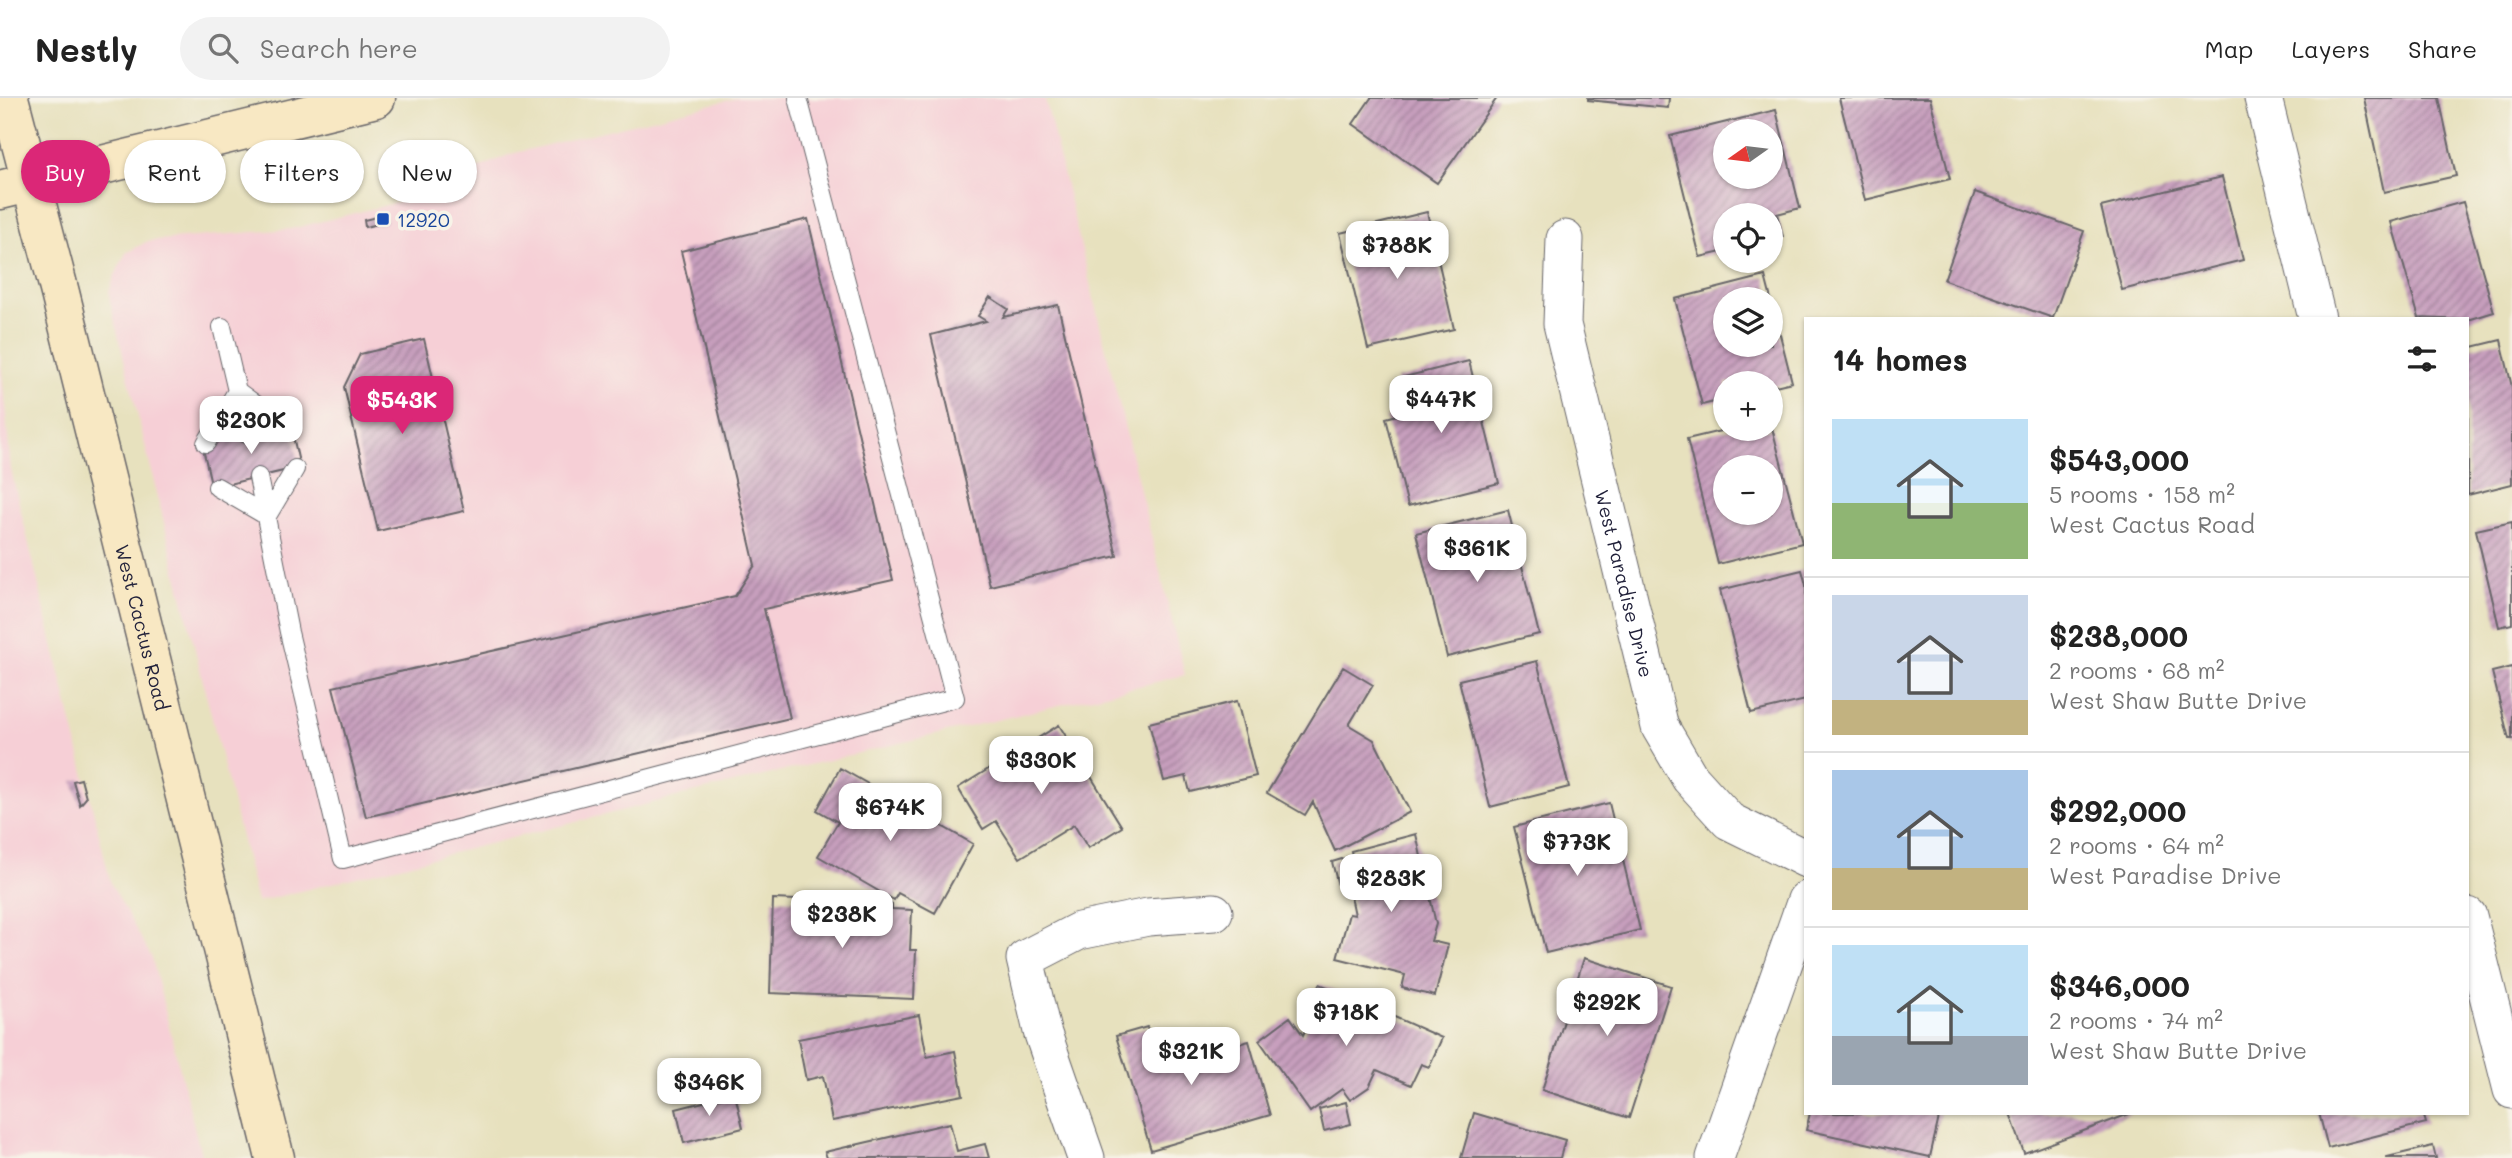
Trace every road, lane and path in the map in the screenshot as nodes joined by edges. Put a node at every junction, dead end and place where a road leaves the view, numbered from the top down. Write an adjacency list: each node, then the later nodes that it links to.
1 (9, 98): 5 (main road, West Cactus Road)
2 (376, 98): 5 (main road)
3 (798, 98): 16 (lane)
4 (2263, 98): 7 (street)
5 (15, 187): 22 (main road, West Cactus Road)
6 (1565, 239): 17 (street, West Paradise Drive)
7 (2317, 317)
8 (222, 327): 9 (lane)
9 (237, 391): 10 (lane); 11 (lane); 12 (lane)
10 (284, 425)
11 (247, 433)
12 (206, 443)
13 (295, 469): 16 (lane)
14 (258, 477): 16 (lane)
15 (217, 487): 16 (lane)
16 (267, 516)
17 (1804, 858)
18 (1804, 906): 24 (street)
19 (1214, 912): 23 (street)
20 (2469, 920): 21 (street)
21 (2512, 1090)
22 (275, 1158)
23 (1086, 1158)
24 (1715, 1158)

